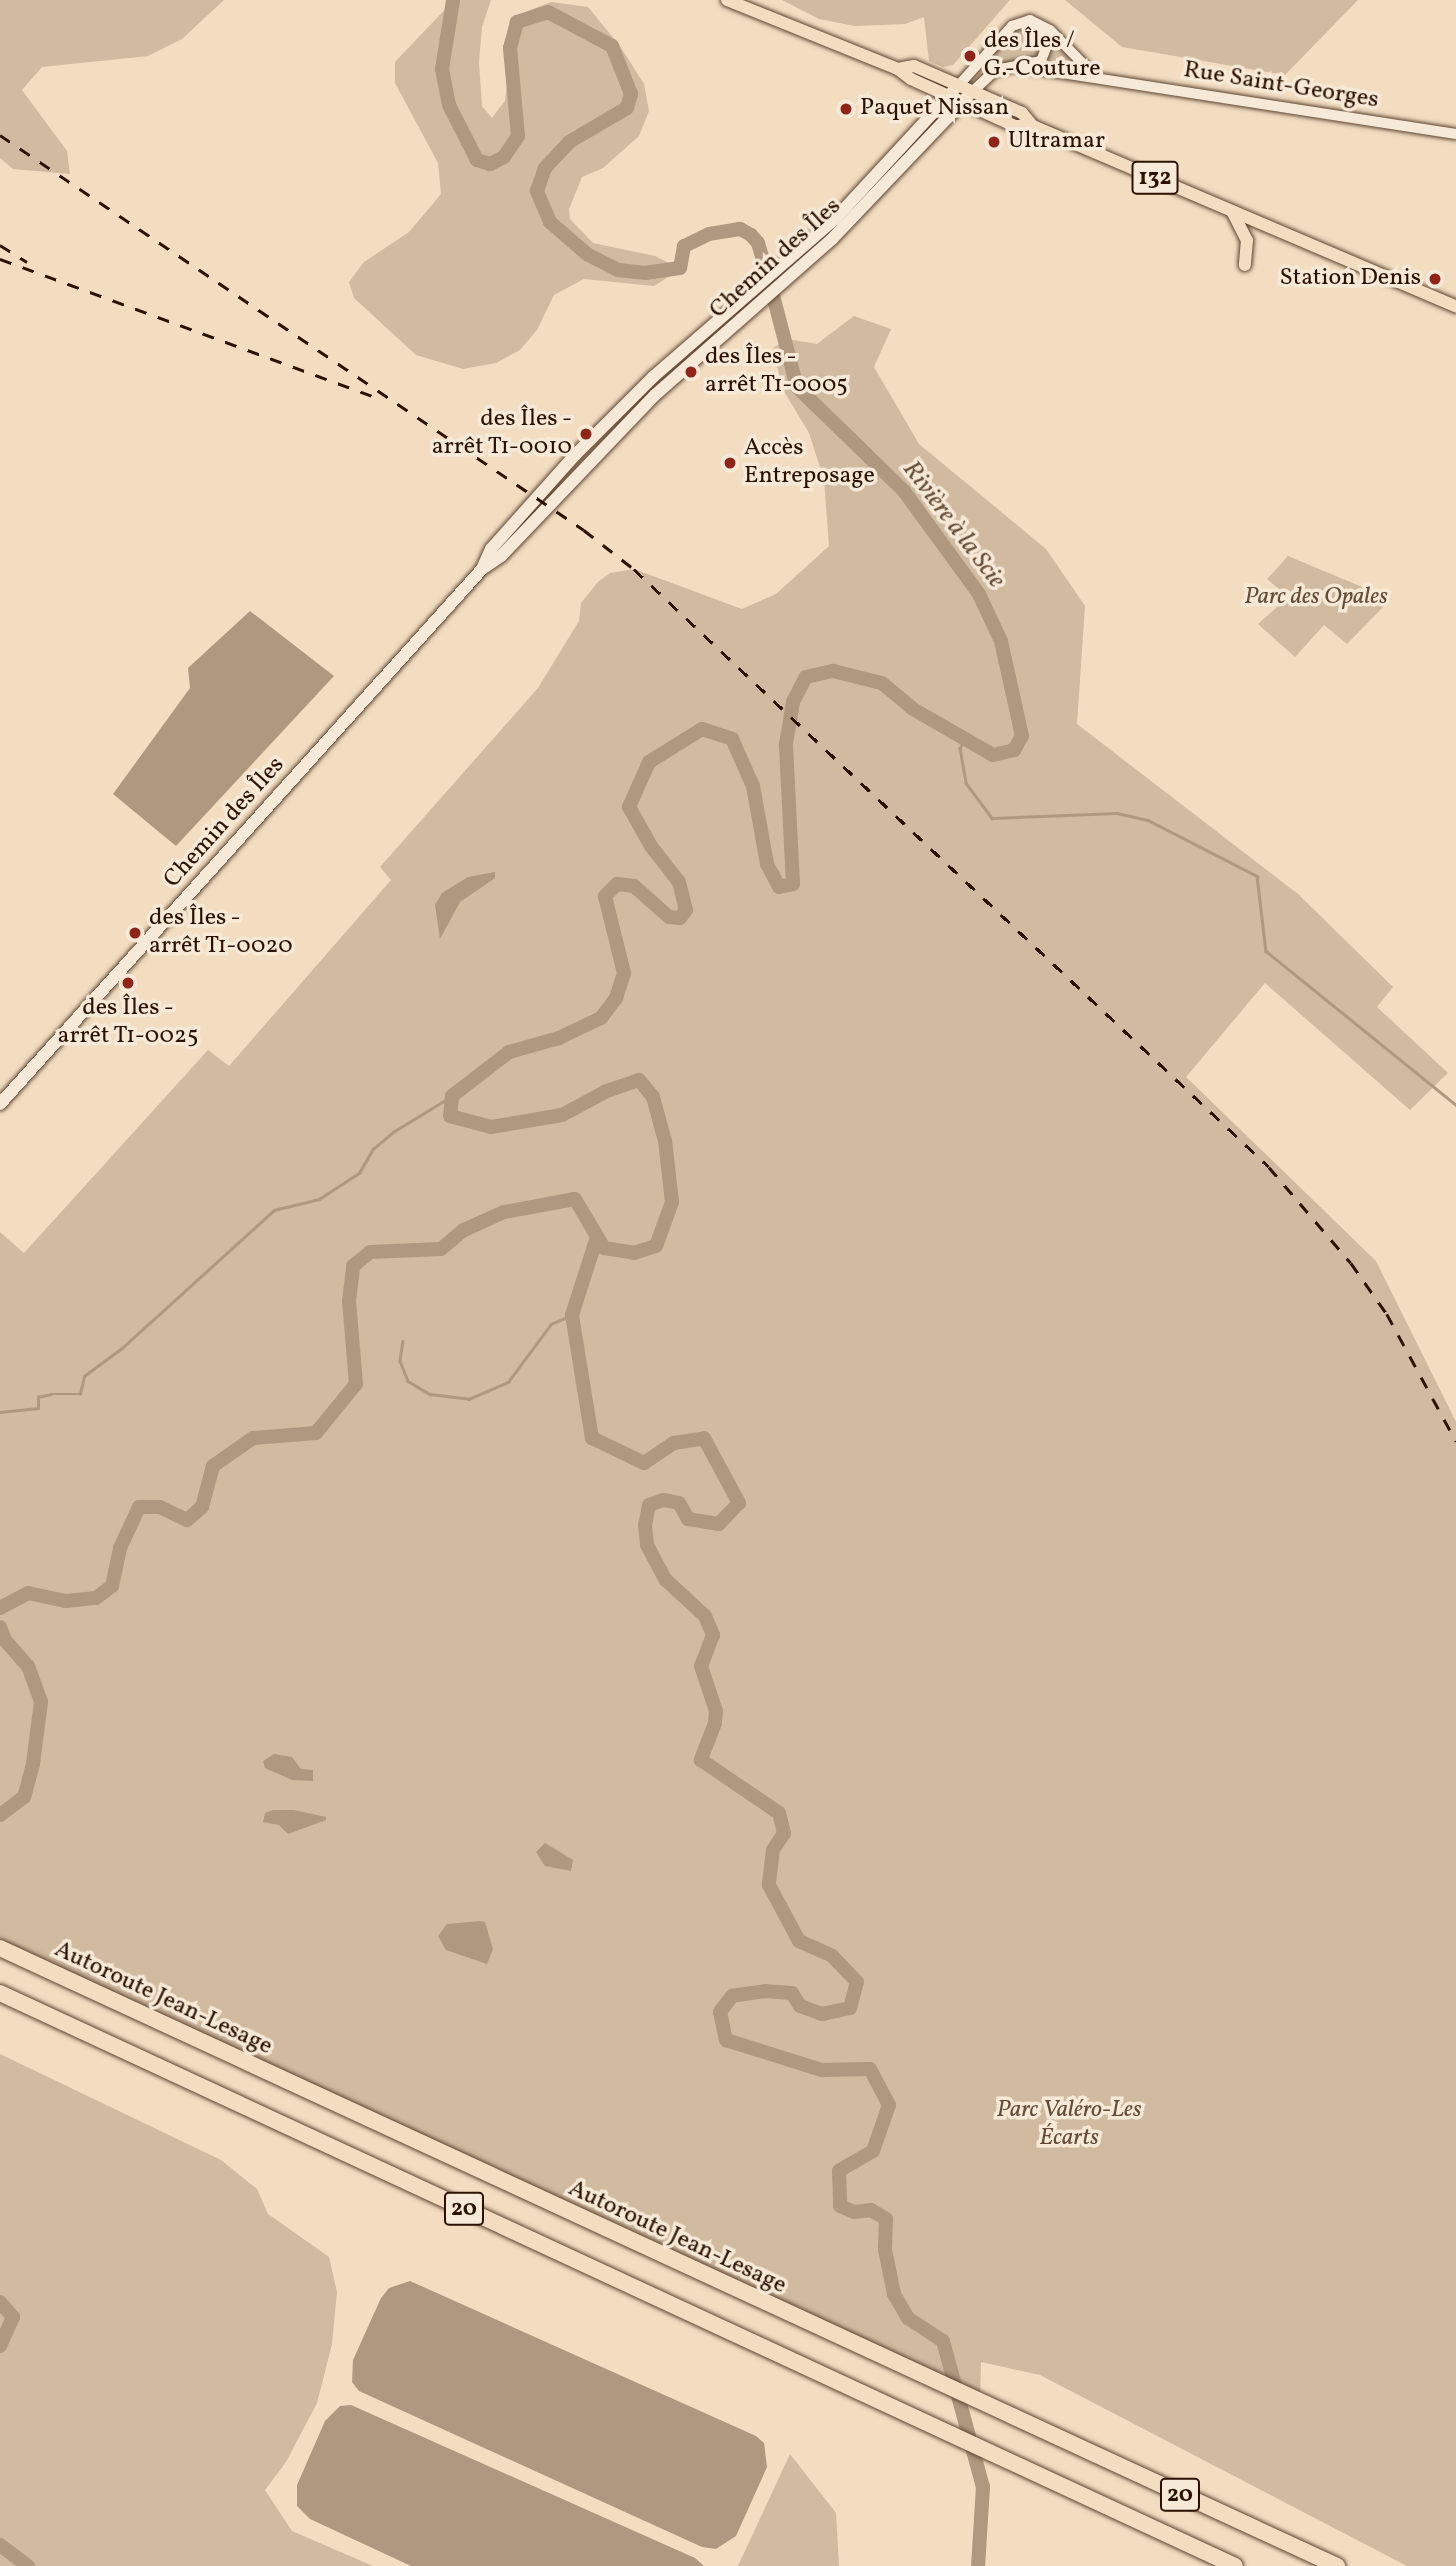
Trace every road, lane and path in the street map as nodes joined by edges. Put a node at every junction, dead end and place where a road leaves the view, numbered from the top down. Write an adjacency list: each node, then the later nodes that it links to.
1 (727, 0): 4 (main road, 132)
2 (1037, 22): 3 (street, Rue Saint-Georges); 5 (street); 6 (street)
3 (1017, 66): 5 (street, Rue Saint-Georges); 7 (street, Rue Saint-Georges)
4 (898, 69): 6 (main road, 132); 8 (main road, 132)
5 (1099, 79): 11 (street, Rue Saint-Georges)
6 (958, 86): 7 (main road, 132); 8 (main road, Chemin des Îles)
7 (972, 92): 9 (main road, Chemin des Îles); 10 (main road, 132)
8 (949, 96): 9 (main road, 132); 14 (main road, Chemin des Îles)
9 (962, 102): 10 (main road, 132); 14 (main road, Chemin des Îles)
10 (1033, 127): 12 (main road, 132)
11 (1456, 134)
12 (1233, 211): 13 (main road); 15 (main road, 132)
13 (1245, 265)
14 (786, 272): 16 (main road, Chemin des Îles)
15 (1456, 306)
16 (0, 1104)
17 (0, 1948): 20 (highway, Autoroute Jean-Lesage / 20)
18 (0, 1993): 19 (highway, 20)
19 (1235, 2566)
20 (1337, 2566)

